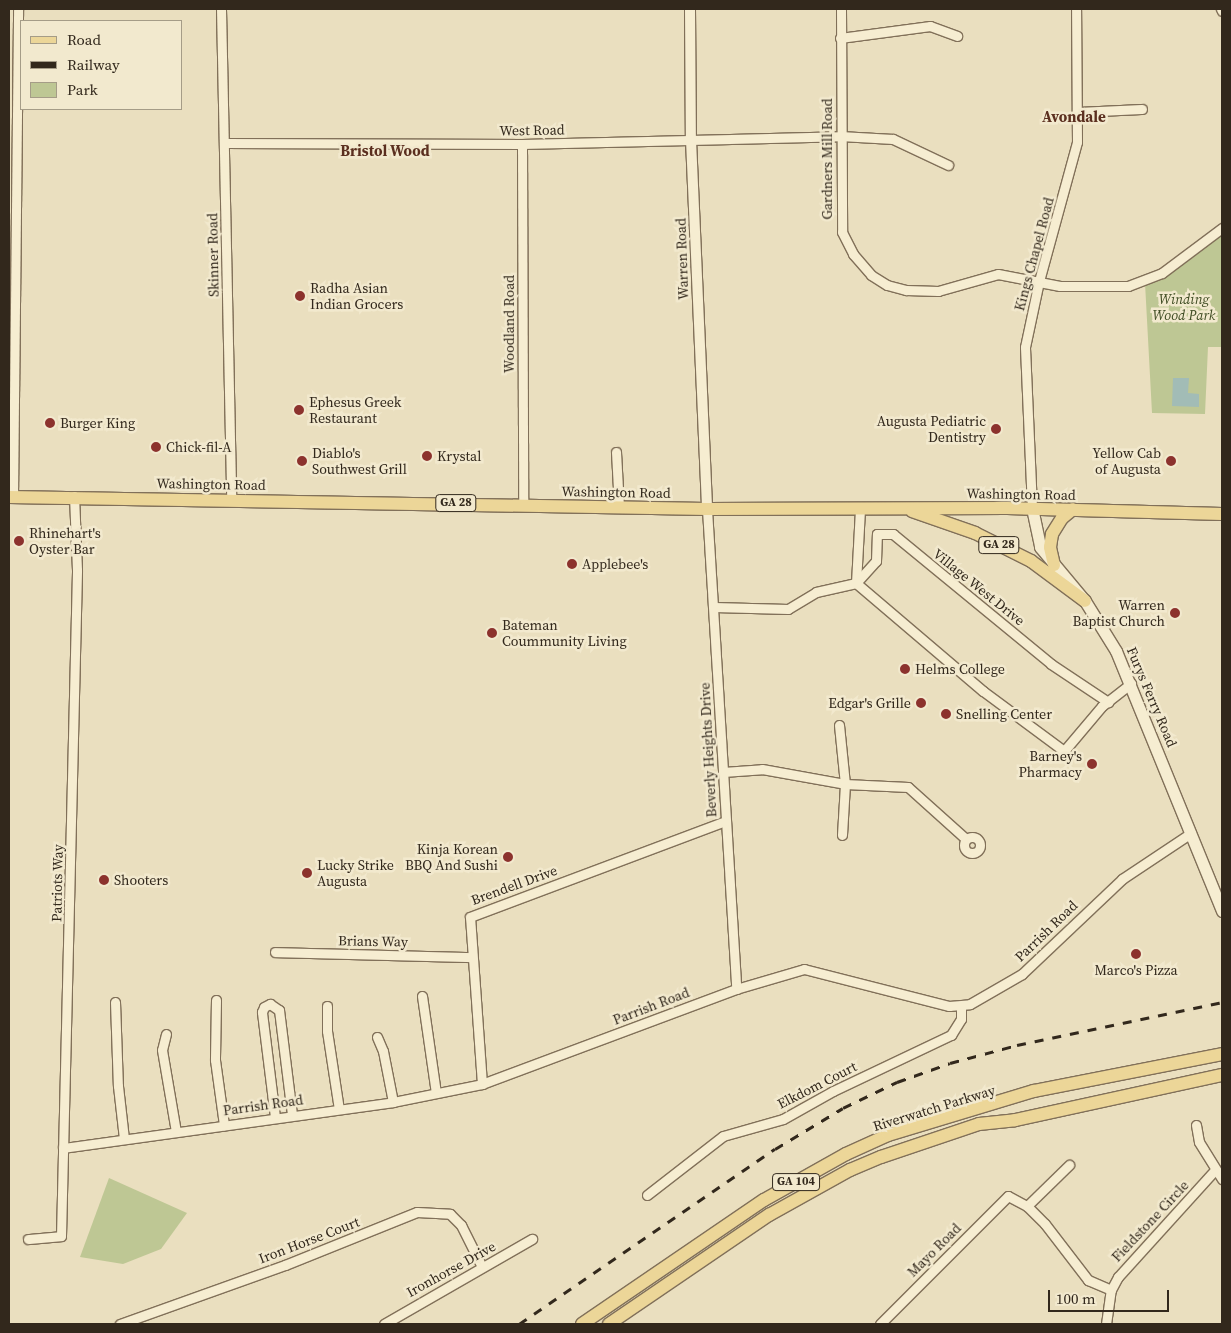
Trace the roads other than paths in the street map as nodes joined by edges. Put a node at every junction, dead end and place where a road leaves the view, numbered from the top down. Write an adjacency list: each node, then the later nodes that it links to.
1 (18, 9): 19 (street)
2 (221, 9): 12 (street, Skinner Road)
3 (690, 9): 11 (street, Warren Road)
4 (840, 9): 7 (street, Gardners Mill Road)
5 (1076, 9): 9 (street, Kings Chapel Road)
6 (956, 36): 7 (street)
7 (840, 38): 10 (street, Gardners Mill Road)
8 (1142, 109): 9 (street)
9 (1076, 112): 16 (street, Kings Chapel Road)
10 (840, 136): 11 (street, West Road); 14 (street, West Road); 16 (street, Gardners Mill Road)
11 (691, 140): 13 (street, West Road); 26 (street, Warren Road)
12 (224, 143): 13 (street, West Road); 20 (street, Skinner Road)
13 (522, 144): 21 (street, Woodland Road)
14 (948, 165)
15 (1222, 228): 16 (street, Gardners Mill Road)
16 (1039, 281): 25 (street, Kings Chapel Road)
17 (616, 452): 22 (street)
18 (74, 496): 19 (main road, Washington Road / GA 28); 20 (main road, Washington Road / GA 28); 65 (street, Patriots Way)
19 (11, 497)
20 (231, 500): 21 (main road, Washington Road / GA 28)
21 (523, 504): 22 (main road, Washington Road / GA 28)
22 (619, 508): 26 (main road, Washington Road / GA 28)
23 (860, 508): 24 (main road, Washington Road / GA 28); 26 (main road, Washington Road / GA 28); 30 (street)
24 (903, 508): 25 (main road, Washington Road / GA 28); 31 (main road, GA 28)
25 (1032, 508): 27 (main road, Washington Road); 29 (main road, Furys Ferry Road / GA 28)
26 (707, 509): 32 (street, Beverly Heights Drive)
27 (1073, 509): 28 (main road, Washington Road); 29 (main road)
28 (1222, 514)
29 (1054, 565): 31 (main road, Furys Ferry Road / GA 28)
30 (856, 583): 32 (street); 34 (street); 34 (street, Village West Drive)
31 (1085, 601): 33 (main road, Furys Ferry Road / GA 28)
32 (714, 607): 36 (street, Beverly Heights Drive)
33 (1131, 683): 34 (street); 39 (main road, Furys Ferry Road / GA 28)
34 (1108, 702)
35 (839, 724): 37 (street)
36 (723, 772): 37 (street); 38 (street, Beverly Heights Drive)
37 (845, 784): 40 (street); 41 (street)
38 (726, 821): 44 (street, Brendell Drive); 45 (street, Beverly Heights Drive)
39 (1191, 833): 42 (main road, Furys Ferry Road / GA 28); 50 (street, Parrish Road)
40 (842, 835)
41 (966, 839)
42 (1222, 911)
43 (275, 952): 44 (street, Brians Way)
44 (471, 957): 55 (street, Brendell Drive)
45 (736, 989): 50 (street, Parrish Road); 55 (street, Parrish Road)
46 (422, 996): 56 (street)
47 (216, 1000): 61 (street)
48 (115, 1002): 64 (street)
49 (327, 1006): 58 (street)
50 (961, 1006): 69 (street, Elkdom Court)
51 (166, 1034): 63 (street)
52 (377, 1037): 57 (street)
53 (1222, 1054): 77 (main road, Riverwatch Parkway / GA 104)
54 (1222, 1077): 78 (main road, Riverwatch Parkway / GA 104)
55 (482, 1084): 56 (street, Parrish Road)
56 (436, 1093): 57 (street, Parrish Road)
57 (393, 1102): 58 (street, Parrish Road)
58 (339, 1109): 59 (street, Parrish Road)
59 (292, 1115): 60 (street, Parrish Road); 60 (street)
60 (275, 1117): 61 (street, Parrish Road)
61 (224, 1125): 63 (street, Parrish Road)
62 (1196, 1125): 67 (street)
63 (176, 1132): 64 (street, Parrish Road)
64 (124, 1140): 65 (street, Parrish Road)
65 (63, 1148): 71 (street, Patriots Way)
66 (1069, 1165): 70 (street)
67 (1215, 1170): 68 (street); 74 (street, Fieldstone Circle)
68 (1222, 1179)
69 (647, 1194)
70 (1027, 1206): 74 (street); 79 (street, Mayo Road)
71 (28, 1239)
72 (532, 1239): 73 (street, Ironhorse Drive)
73 (482, 1267): 75 (street, Iron Horse Court); 76 (street, Ironhorse Drive)
74 (1111, 1290): 80 (street, Fieldstone Circle)
75 (120, 1324)
76 (384, 1324)
77 (582, 1324)
78 (610, 1324)
79 (880, 1324)
80 (1106, 1324)

